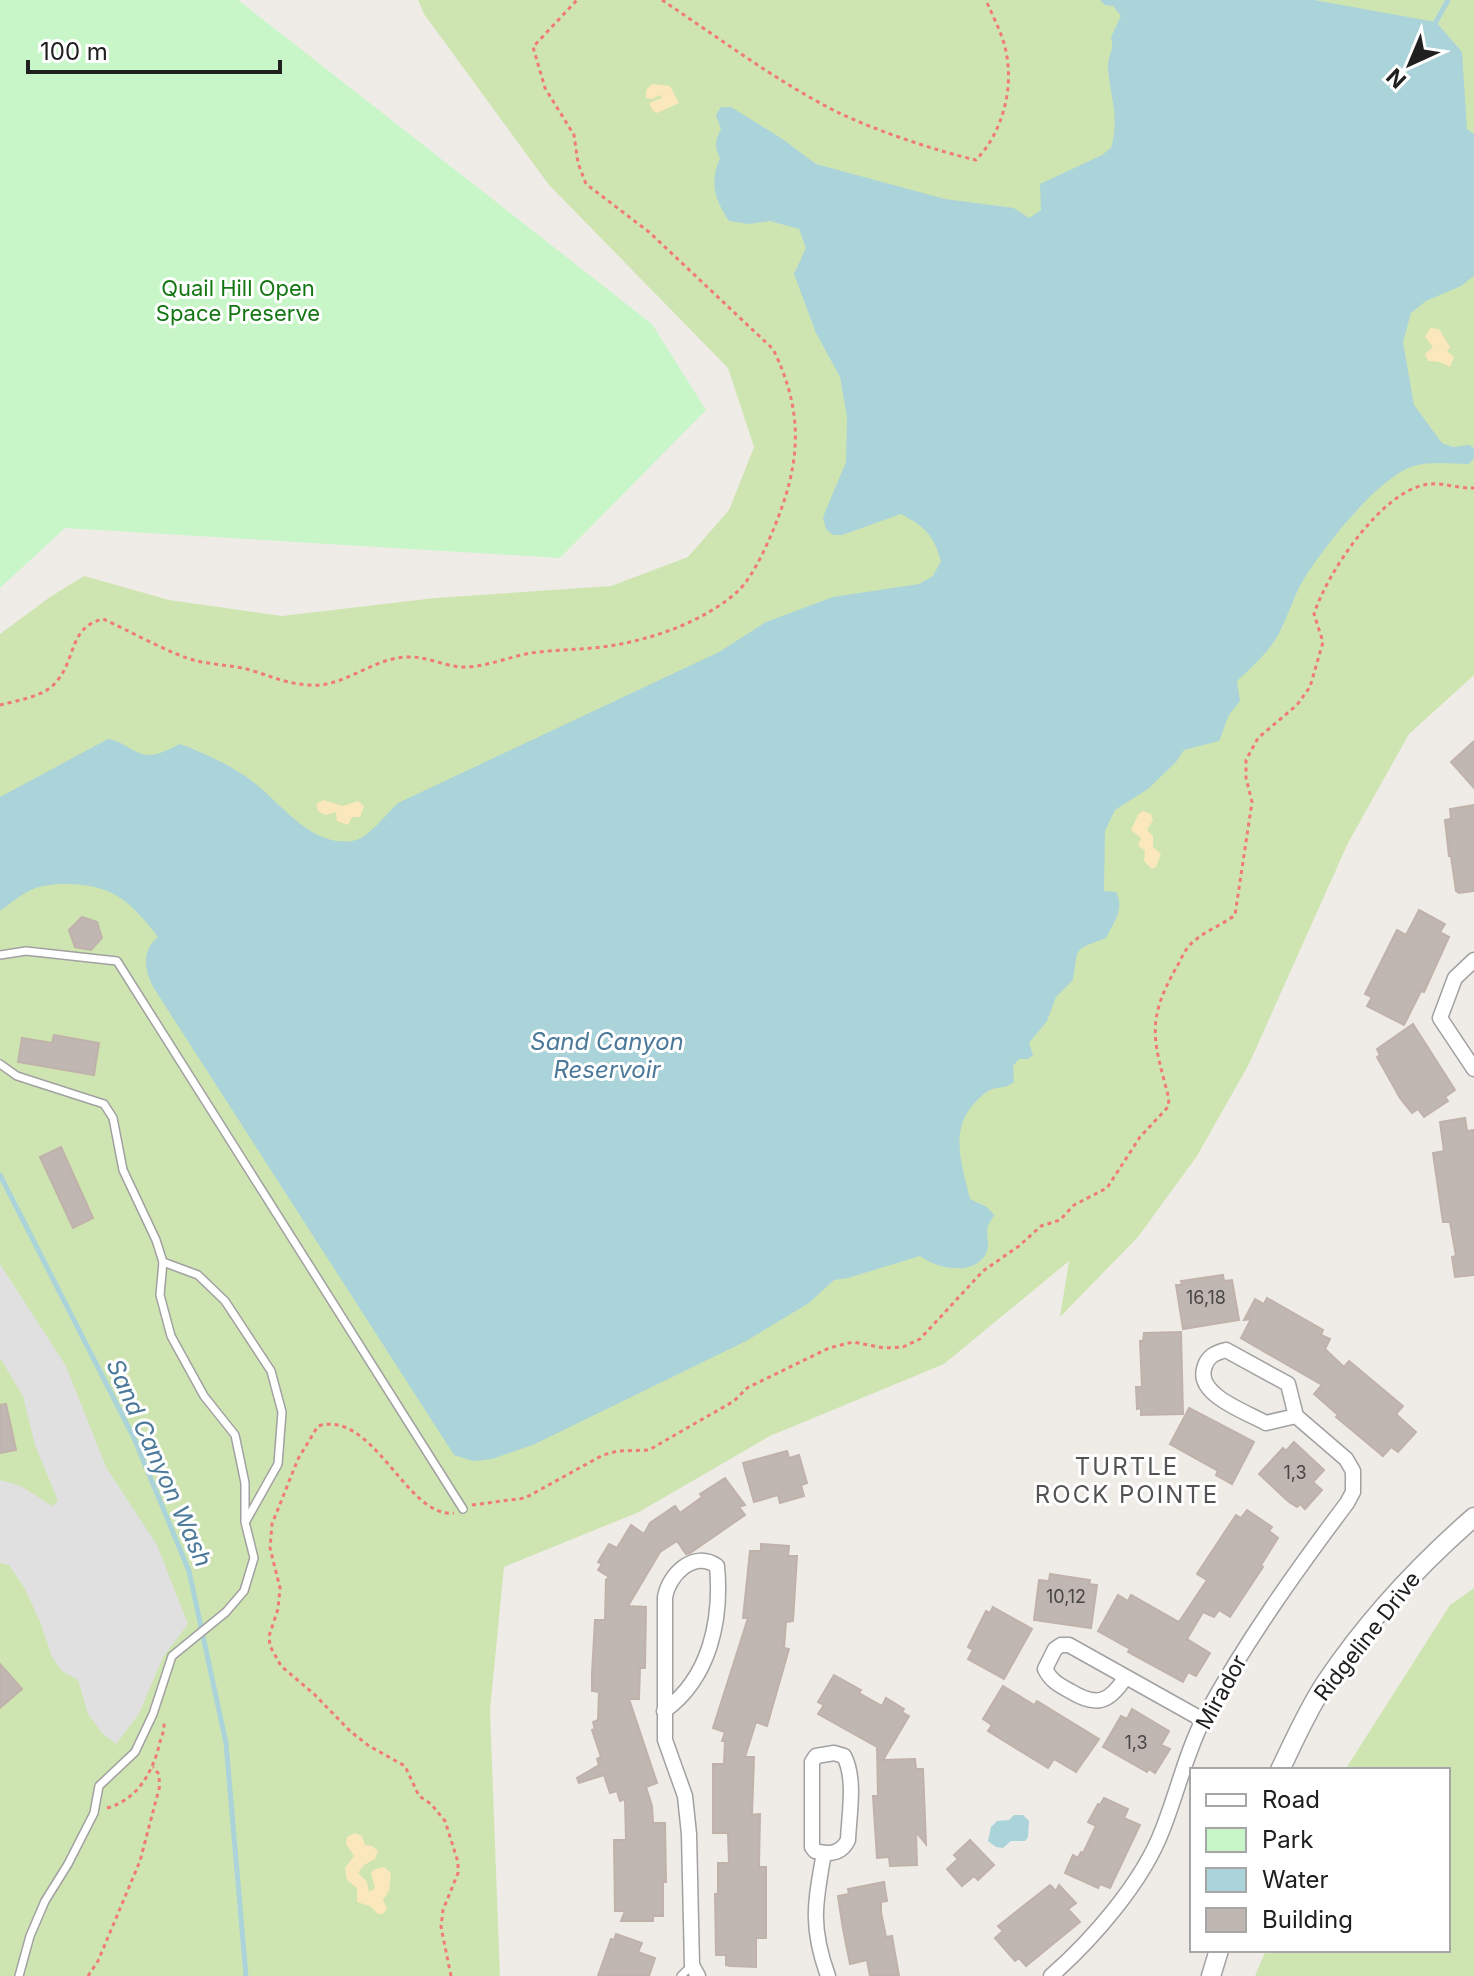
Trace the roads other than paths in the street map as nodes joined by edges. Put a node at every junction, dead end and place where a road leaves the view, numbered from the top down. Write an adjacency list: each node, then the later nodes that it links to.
1 (0, 955): 7 (lane)
2 (1474, 960): 3 (street)
3 (1473, 1063)
4 (0, 1064): 5 (lane)
5 (163, 1262): 9 (lane); 9 (lane)
6 (1296, 1416): 6 (street); 12 (street, Mirador)
7 (463, 1509)
8 (1474, 1517): 13 (street, Ridgeline Drive)
9 (245, 1522): 17 (lane)
10 (1125, 1678): 10 (street); 12 (street)
11 (664, 1711): 11 (street); 16 (street)
12 (1203, 1720): 20 (street, Mirador)
13 (1281, 1768)
14 (824, 1853): 14 (street); 19 (street)
15 (1218, 1952): 21 (street)
16 (695, 1970): 18 (lane)
17 (19, 1976)
18 (681, 1976)
19 (828, 1976)
20 (1051, 1976)
21 (1211, 1976)

